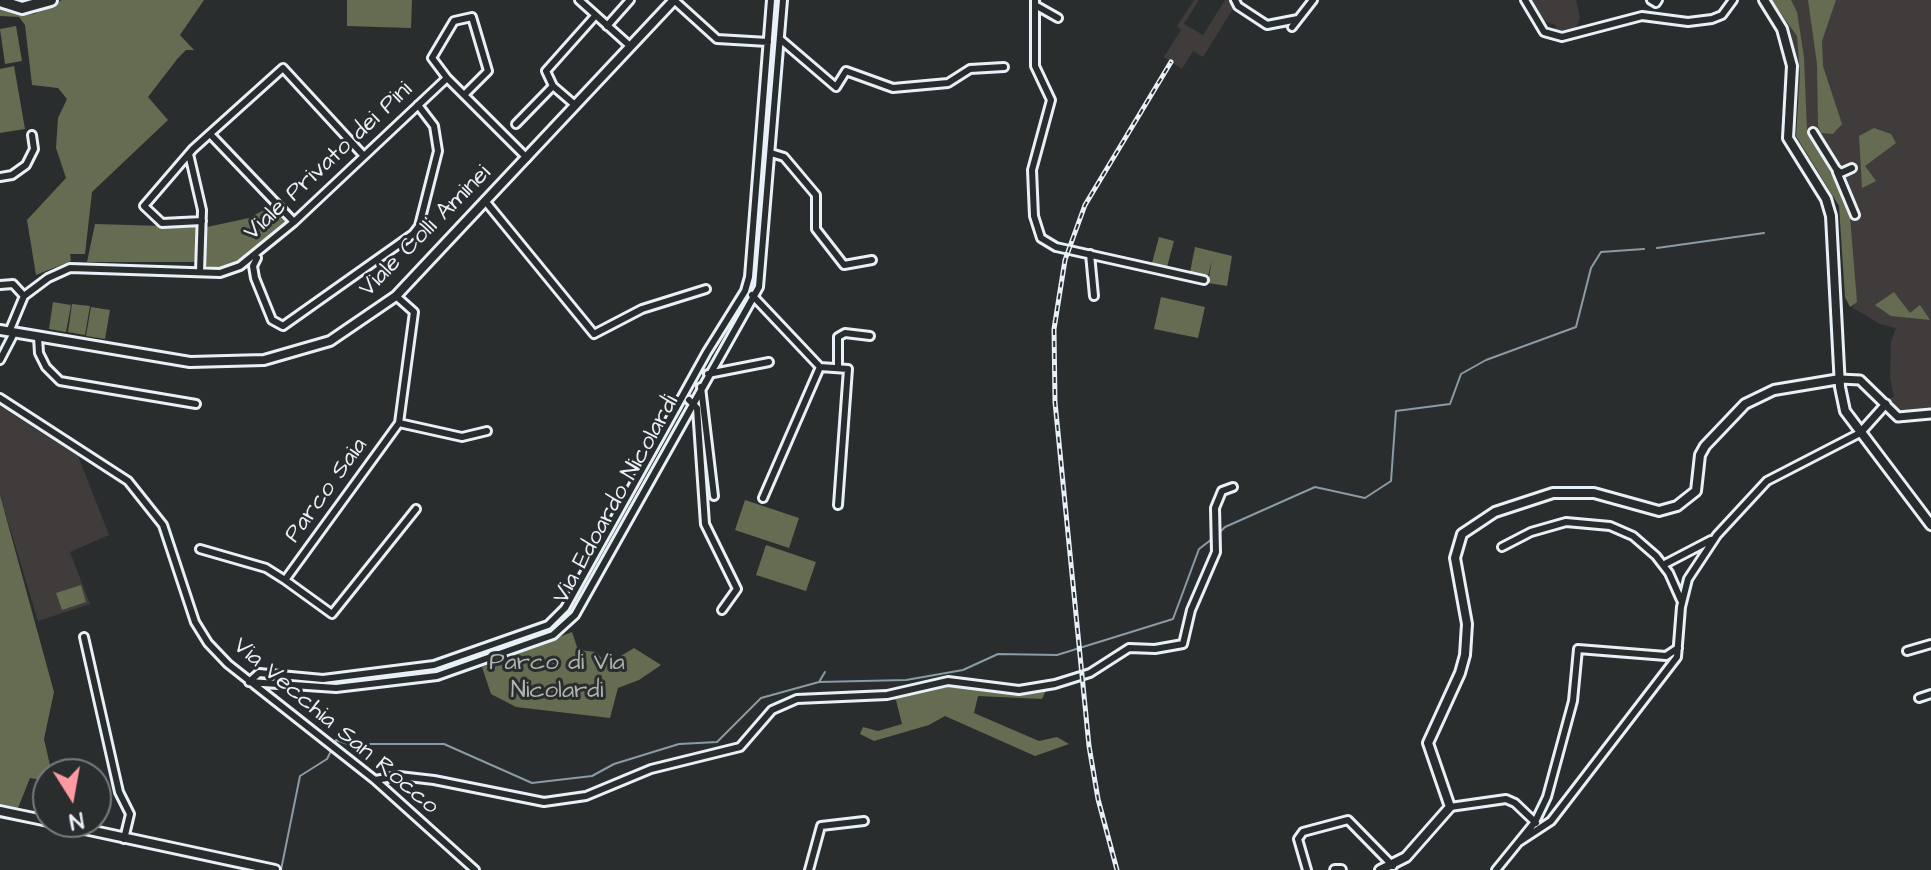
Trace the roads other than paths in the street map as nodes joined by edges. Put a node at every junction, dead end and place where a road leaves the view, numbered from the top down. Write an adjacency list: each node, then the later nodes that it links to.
1 (51, 0): 14 (highway)
2 (579, 0): 16 (street)
3 (630, 0): 19 (street)
4 (674, 0): 22 (street); 23 (main road, Viale Colli Aminei)
5 (771, 0): 22 (street, Via Edoardo Nicolardi)
6 (783, 0): 21 (street, Via Edoardo Nicolardi)
7 (1235, 0): 18 (street)
8 (1313, 0): 18 (street)
9 (1525, 0): 12 (street)
10 (1641, 0): 11 (street)
11 (1653, 0)
12 (1733, 0)
13 (1764, 0): 67 (main road)
14 (0, 1)
15 (1035, 2): 17 (street); 46 (street)
16 (595, 16): 19 (street); 26 (street)
17 (1058, 18)
18 (1298, 19): 20 (street)
19 (607, 26): 23 (street)
20 (1292, 27)
21 (780, 39): 24 (street); 34 (street, Via Edoardo Nicolardi)
22 (768, 42): 54 (street, Via Edoardo Nicolardi)
23 (630, 46): 29 (main road, Viale Colli Aminei)
24 (1004, 67)
25 (447, 78): 27 (street, Viale Privato dei Pini); 27 (street); 28 (street, Viale Privato dei Pini)
26 (553, 86): 29 (street); 30 (street)
27 (464, 95): 37 (street, Viale Privato dei Pini)
28 (418, 105): 36 (street, Viale Privato dei Pini); 50 (street)
29 (575, 105): 37 (main road, Viale Colli Aminei)
30 (516, 124)
31 (1813, 132): 39 (street)
32 (210, 134): 35 (street); 36 (street); 44 (street)
33 (32, 135): 40 (street)
34 (771, 153): 47 (street); 57 (street, Via Edoardo Nicolardi)
35 (189, 154): 43 (street); 43 (street)
36 (364, 156): 44 (street, Viale Privato dei Pini)
37 (527, 158): 41 (main road, Viale Colli Aminei)
38 (1852, 168): 39 (street)
39 (1836, 169): 42 (street)
40 (0, 177)
41 (486, 202): 53 (street); 56 (main road, Viale Colli Aminei)
42 (1855, 215)
43 (202, 221): 48 (street)
44 (294, 222): 45 (street, Viale Privato dei Pini)
45 (264, 249): 49 (street, Viale Privato dei Pini); 50 (street)
46 (1090, 254): 51 (street); 58 (street)
47 (872, 260)
48 (200, 272): 49 (street); 55 (street)
49 (227, 272): 50 (street)
50 (255, 278)
51 (1204, 280)
52 (0, 285): 55 (street)
53 (706, 289)
54 (745, 291): 57 (street); 68 (street, Via Edoardo Nicolardi)
55 (24, 296): 59 (street)
56 (396, 296): 61 (main road, Viale Colli Aminei); 78 (street, Parco Saia)
57 (754, 296): 64 (street); 66 (street, Via Edoardo Nicolardi)
58 (1094, 296)
59 (8, 332): 61 (main road, Viale Colli Aminei); 62 (street)
60 (870, 336): 65 (street)
61 (38, 337): 73 (street)
62 (0, 360)
63 (769, 362): 66 (street)
64 (820, 367): 65 (street); 83 (street)
65 (838, 368): 84 (street)
66 (708, 374): 69 (street, Via Edoardo Nicolardi)
67 (1840, 379): 74 (street); 80 (main road); 117 (main road)
68 (691, 381): 69 (street); 70 (street, Via Edoardo Nicolardi)
69 (700, 387): 72 (street, Via Edoardo Nicolardi); 82 (street)
70 (682, 396): 72 (street); 99 (street, Via Edoardo Nicolardi)
71 (0, 398): 111 (street, Via Vecchia San Rocco)
72 (692, 402): 97 (street); 103 (street, Via Edoardo Nicolardi)
73 (196, 404)
74 (1886, 404): 75 (street); 77 (street)
75 (1892, 413): 76 (street); 77 (street)
76 (1931, 414)
77 (1879, 416): 80 (street)
78 (399, 423): 79 (street, Parco Saia); 94 (street, Parco Saia)
79 (487, 431)
80 (1860, 433): 86 (main road); 90 (street)
81 (1233, 487): 115 (street)
82 (714, 496)
83 (763, 498)
84 (838, 505)
85 (416, 509): 94 (street, Parco Saia)
86 (1931, 525)
87 (1502, 547): 89 (street)
88 (200, 549): 94 (street, Parco Saia)
89 (1651, 551): 91 (street); 92 (street)
90 (1699, 553): 91 (street); 93 (street)
91 (1676, 558): 92 (street)
92 (1663, 565): 95 (street)
93 (1688, 579): 95 (street); 96 (street)
94 (285, 580)
95 (1674, 581): 96 (street)
96 (1681, 607): 101 (street)
97 (722, 610)
98 (84, 637): 125 (street)
99 (499, 643): 103 (street); 104 (street, Via Edoardo Nicolardi)
100 (1931, 644): 102 (street)
101 (1678, 648): 105 (street); 110 (street)
102 (1907, 651)
103 (503, 654): 107 (street, Via Edoardo Nicolardi)
104 (464, 655): 106 (street, Via Edoardo Nicolardi); 107 (street)
105 (1655, 655): 110 (street); 116 (street)
106 (454, 659): 108 (street); 109 (street, Via Edoardo Nicolardi)
107 (468, 666): 108 (street, Via Edoardo Nicolardi)
108 (460, 669): 112 (street, Via Edoardo Nicolardi)
109 (373, 673): 111 (street, Via Edoardo Nicolardi); 112 (street)
110 (1664, 674): 118 (street)
111 (249, 682): 112 (street, Via Edoardo Nicolardi); 115 (street, Via Vecchia San Rocco)
112 (374, 684)
113 (1931, 694): 114 (street)
114 (1919, 698)
115 (375, 780): 129 (street, Via Vecchia San Rocco)
116 (1547, 797): 118 (street); 122 (street)
117 (1450, 807): 122 (street); 127 (main road)
118 (1561, 807): 123 (street)
119 (0, 811): 120 (main road)
120 (32, 818)
121 (864, 821): 130 (street)
122 (1535, 822): 123 (street); 126 (street)
123 (1542, 829): 126 (street)
124 (112, 836): 125 (main road)
125 (124, 839): 128 (main road)
126 (1519, 842): 133 (street)
127 (1393, 866): 131 (street); 132 (main road)
128 (275, 870)
129 (475, 870)
130 (809, 870)
131 (1307, 870)
132 (1380, 870)
133 (1496, 870)

